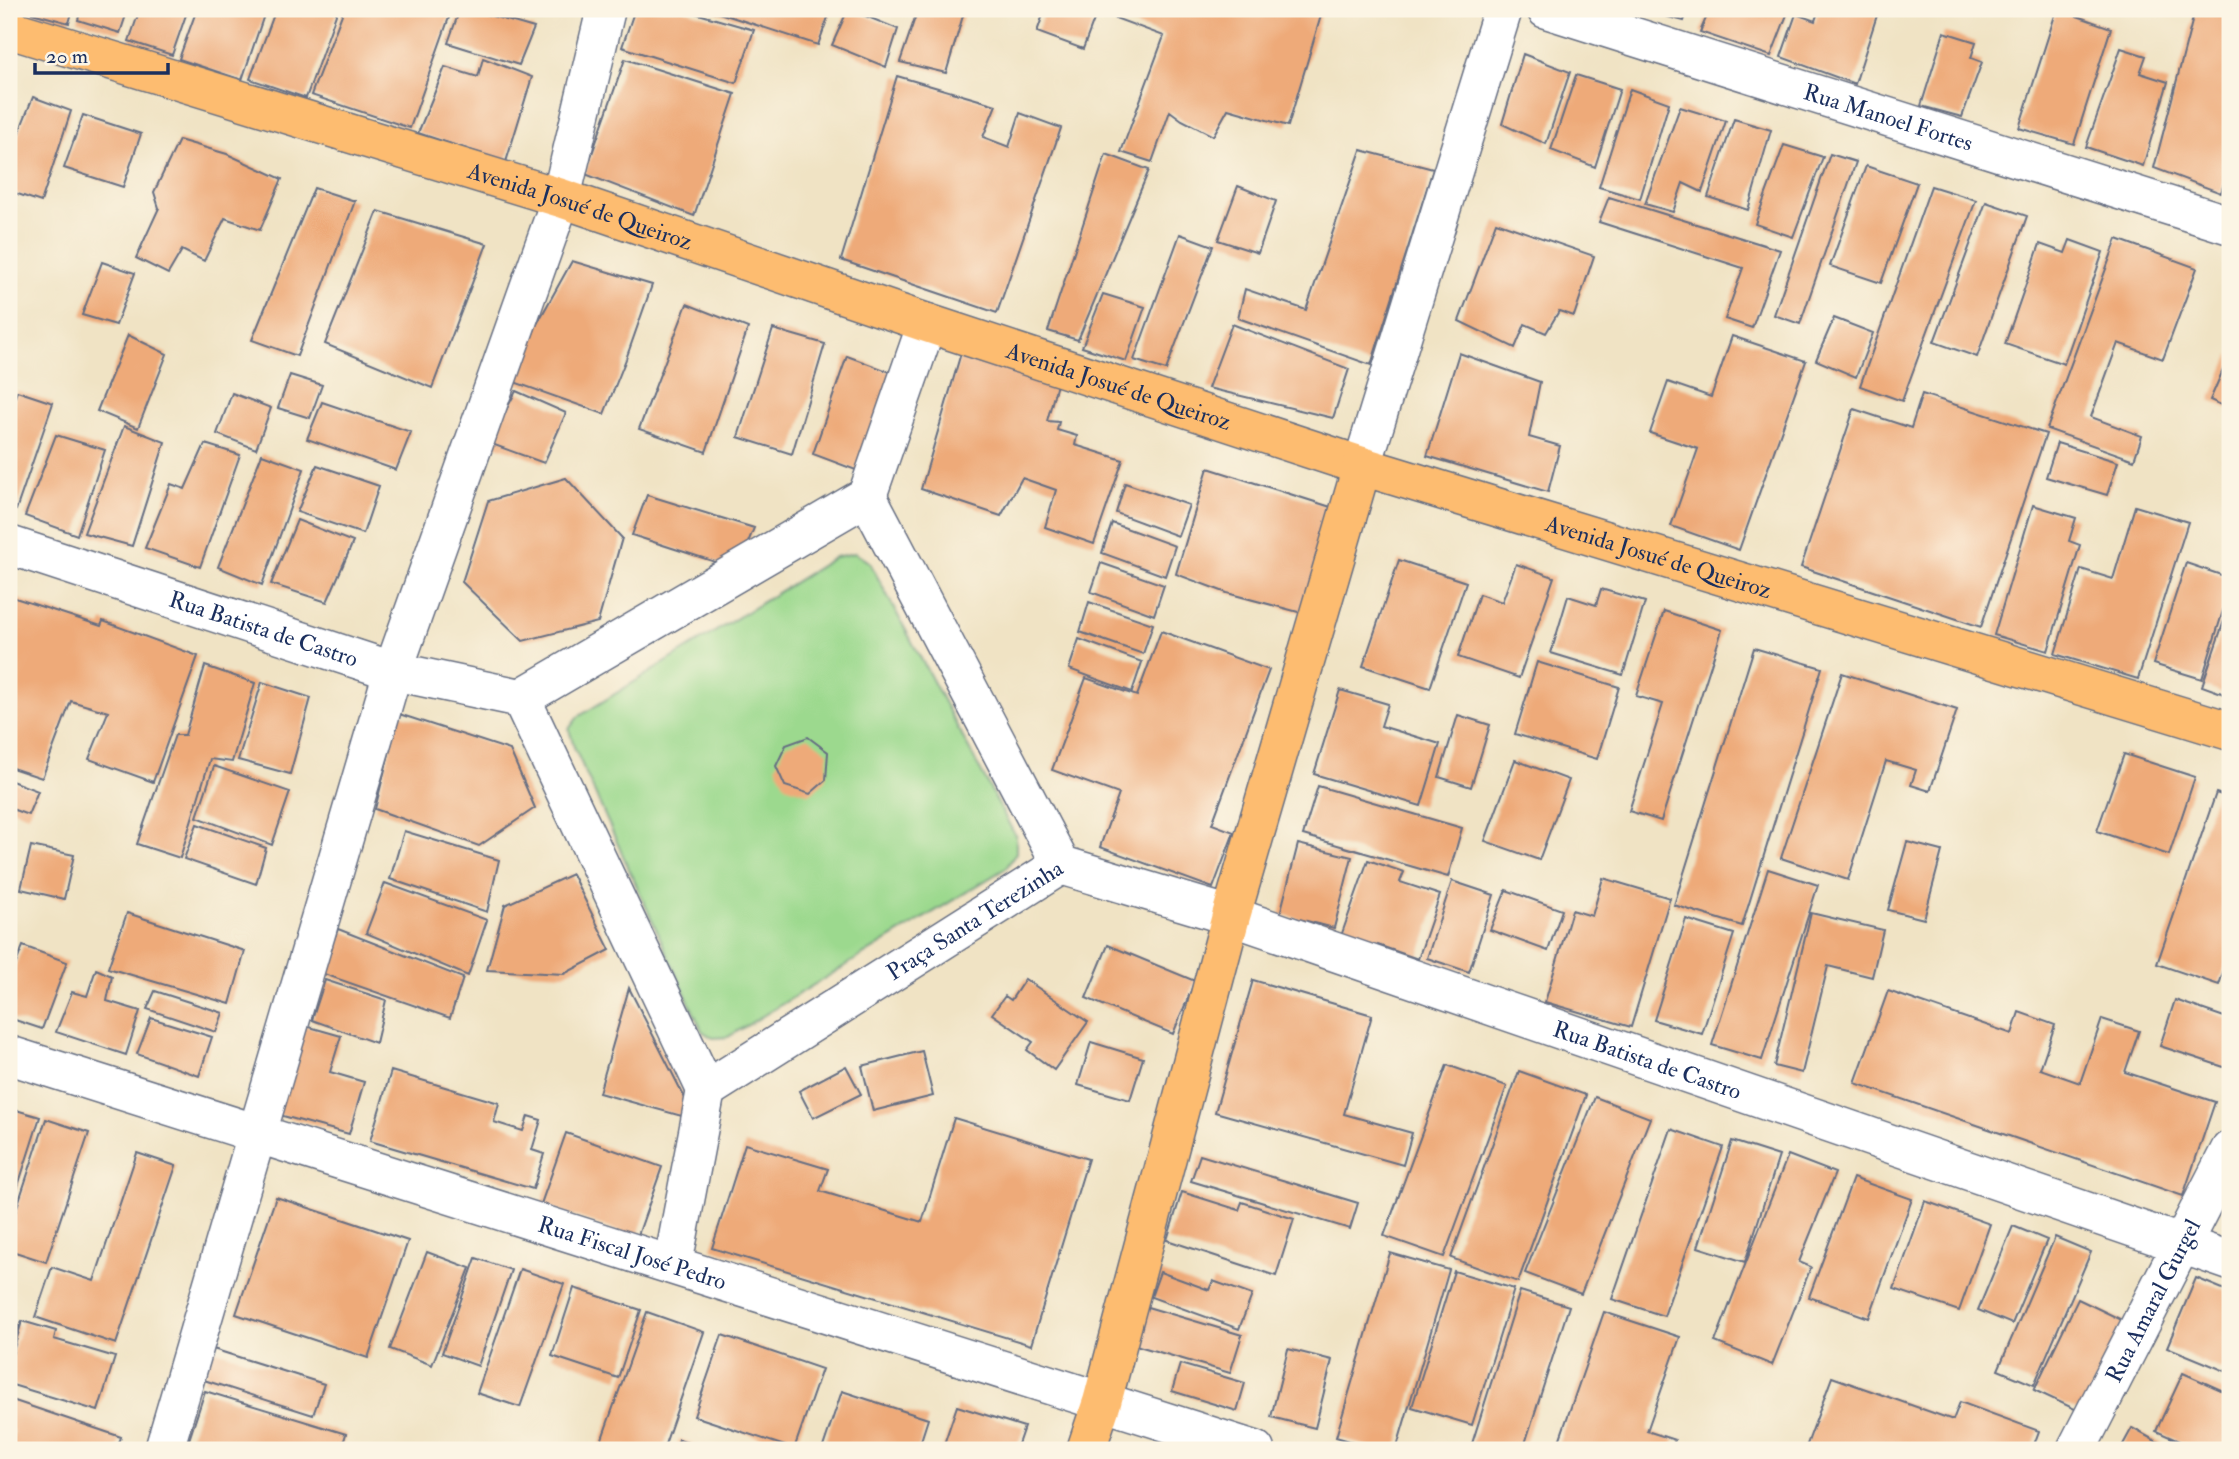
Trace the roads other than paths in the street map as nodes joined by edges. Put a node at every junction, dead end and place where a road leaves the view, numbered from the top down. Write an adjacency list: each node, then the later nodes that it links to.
1 (606, 9): 5 (street)
2 (1503, 9): 8 (street)
3 (1546, 9): 6 (street, Rua Manoel Fortes)
4 (9, 29): 5 (main road, Avenida Josué de Queiroz)
5 (561, 198): 7 (main road, Avenida Josué de Queiroz); 11 (street)
6 (2230, 225)
7 (927, 323): 8 (main road, Avenida Josué de Queiroz); 9 (street)
8 (1362, 466): 13 (main road, Avenida Josué de Queiroz); 15 (main road)
9 (867, 496): 12 (street); 14 (street, Praça Santa Terezinha)
10 (9, 545): 11 (street, Rua Batista de Castro)
11 (393, 670): 12 (street, Rua Batista de Castro); 18 (street)
12 (521, 698): 17 (street)
13 (2230, 731)
14 (1061, 865): 15 (street, Rua Batista de Castro); 17 (street, Praça Santa Terezinha)
15 (1231, 916): 20 (street, Rua Batista de Castro); 23 (main road)
16 (9, 1055): 18 (street, Rua Fiscal José Pedro)
17 (706, 1090): 22 (street)
18 (256, 1135): 22 (street, Rua Fiscal José Pedro); 24 (street)
19 (2230, 1150): 20 (street, Rua Amaral Gurgel)
20 (2181, 1245): 21 (street, Rua Batista de Castro); 27 (street, Rua Amaral Gurgel)
21 (2230, 1261)
22 (673, 1265): 23 (street, Rua Fiscal José Pedro)
23 (1102, 1402): 25 (main road); 26 (street, Rua Fiscal José Pedro)
24 (164, 1450)
25 (1087, 1450)
26 (1255, 1450)
27 (2076, 1450)

